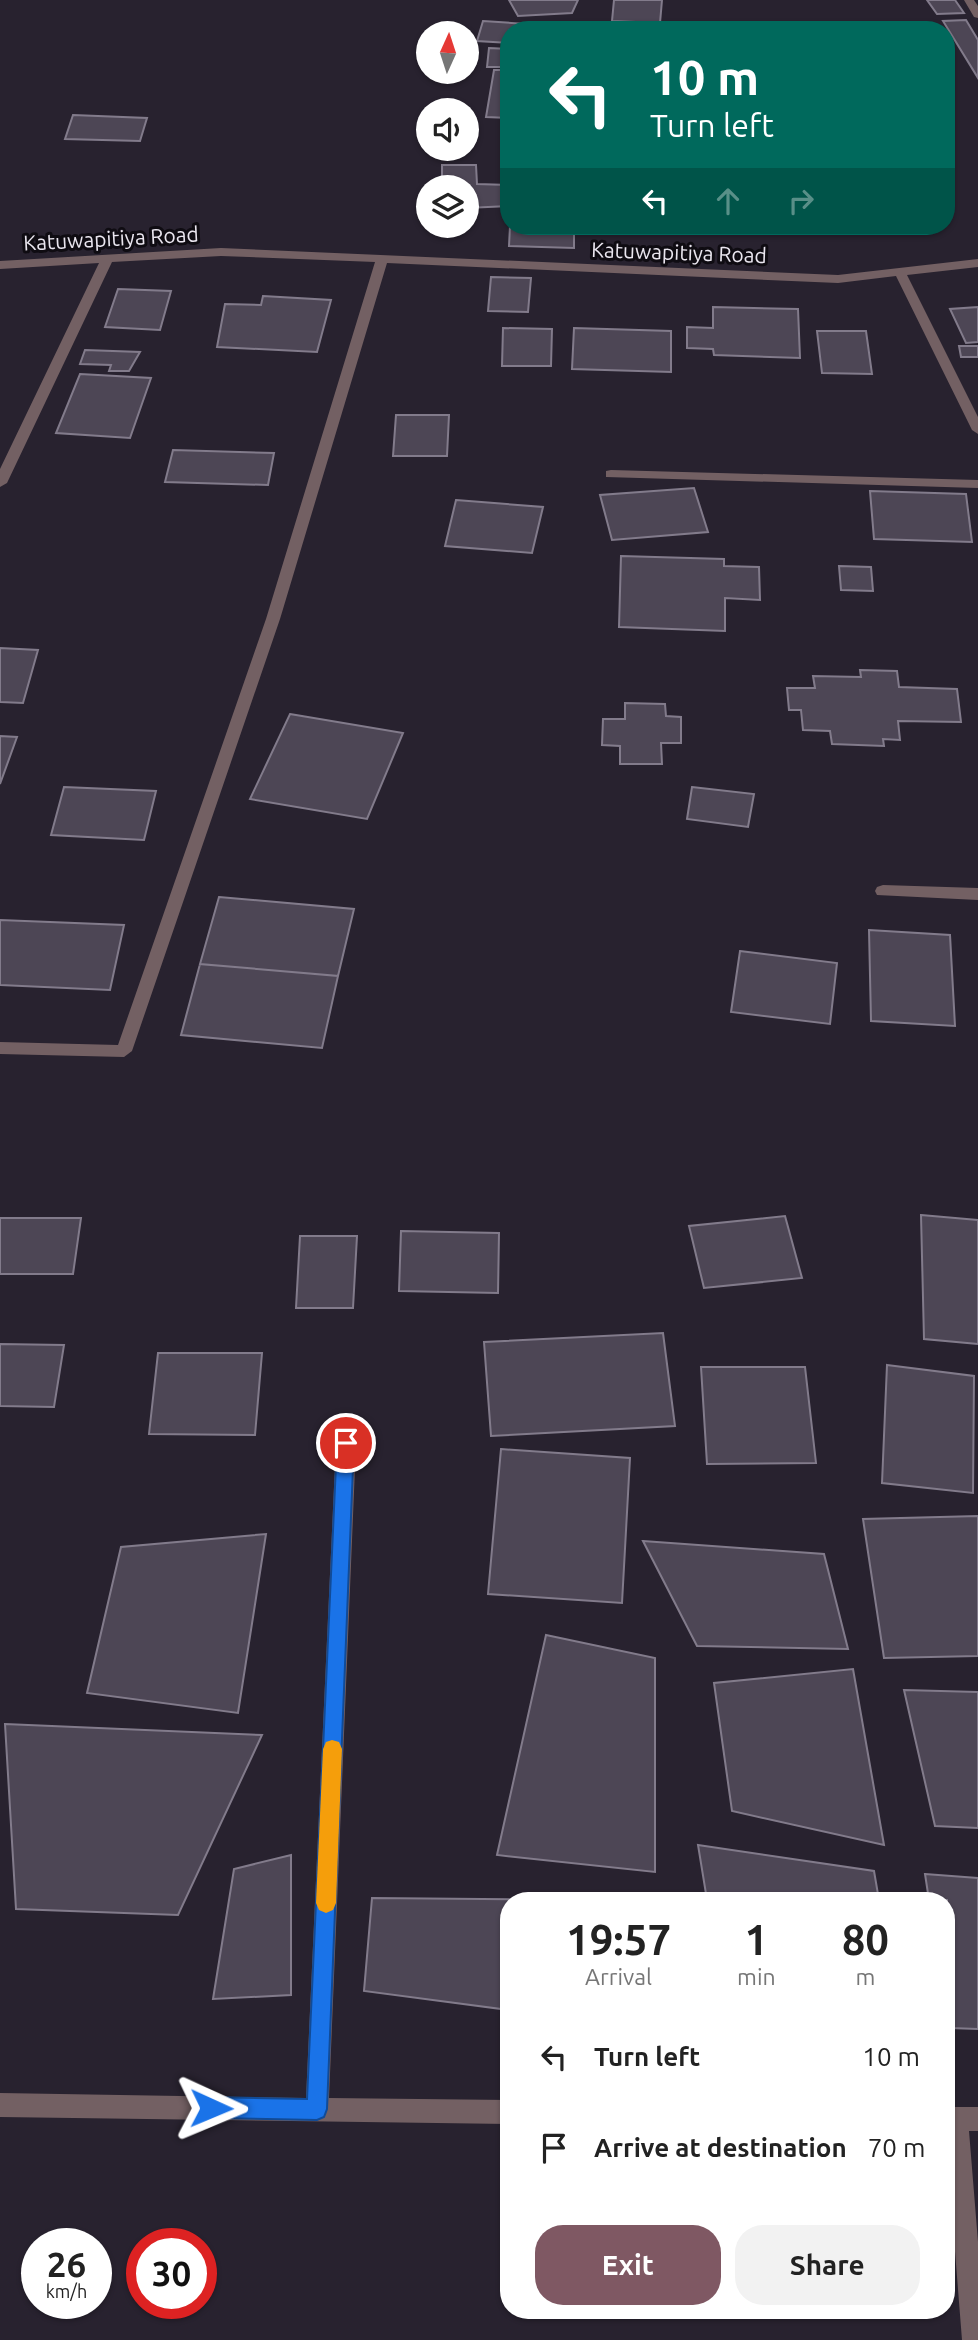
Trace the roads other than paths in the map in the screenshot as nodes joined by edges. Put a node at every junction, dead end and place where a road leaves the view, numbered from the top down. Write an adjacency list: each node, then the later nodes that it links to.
1 (969, 0): 2 (street)
2 (978, 15)
3 (107, 259): 4 (street, Katuwapitiya Road); 6 (street, Katuwapitiya Road); 10 (street)
4 (382, 259): 7 (street, Katuwapitiya Road); 14 (street)
5 (978, 263): 7 (street, Katuwapitiya Road)
6 (0, 265)
7 (900, 272): 8 (street)
8 (978, 430)
9 (611, 474): 11 (street)
10 (0, 483)
11 (978, 484)
12 (883, 891): 13 (street)
13 (978, 894)
14 (0, 1048)
15 (346, 1443): 17 (street)
16 (0, 2105): 17 (street)
17 (317, 2109): 18 (street)
18 (500, 2112)
19 (960, 2119): 20 (street)
20 (974, 2340)

